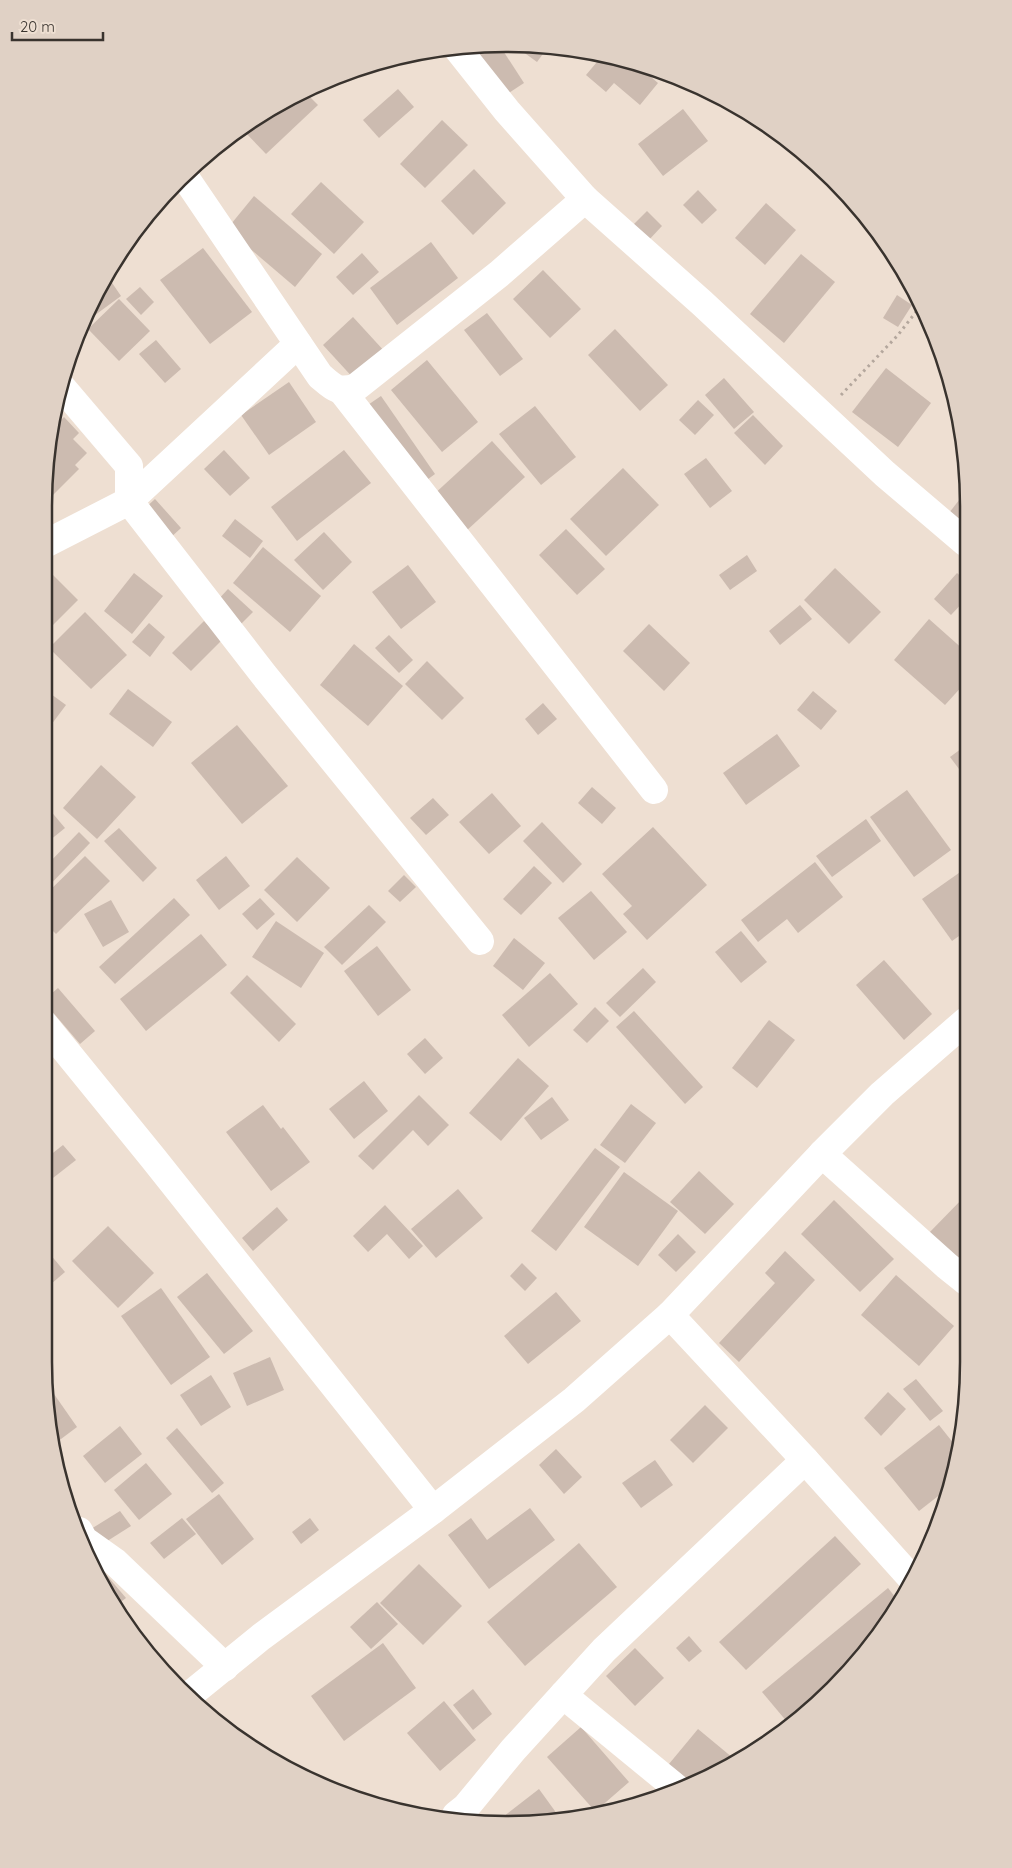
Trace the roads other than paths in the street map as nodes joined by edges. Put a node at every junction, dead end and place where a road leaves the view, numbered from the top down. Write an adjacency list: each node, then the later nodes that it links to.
1 (461, 55): 3 (street)
2 (188, 182): 4 (street)
3 (585, 199): 5 (street); 8 (street)
4 (298, 344): 5 (street); 7 (street)
5 (342, 391): 10 (street)
6 (67, 393): 7 (street)
7 (129, 501): 9 (street); 11 (street)
8 (960, 538)
9 (52, 540)
10 (654, 790)
11 (480, 941)
12 (960, 1026): 14 (street)
13 (52, 1034): 18 (street)
14 (822, 1154): 15 (street); 16 (street)
15 (960, 1276)
16 (670, 1315): 17 (street); 18 (street)
17 (805, 1460): 20 (street); 23 (street)
18 (433, 1510): 21 (street)
19 (91, 1545): 21 (street)
20 (907, 1574)
21 (225, 1666): 22 (street)
22 (194, 1691)
23 (563, 1696): 24 (street); 25 (street)
24 (672, 1784)
25 (458, 1813)

